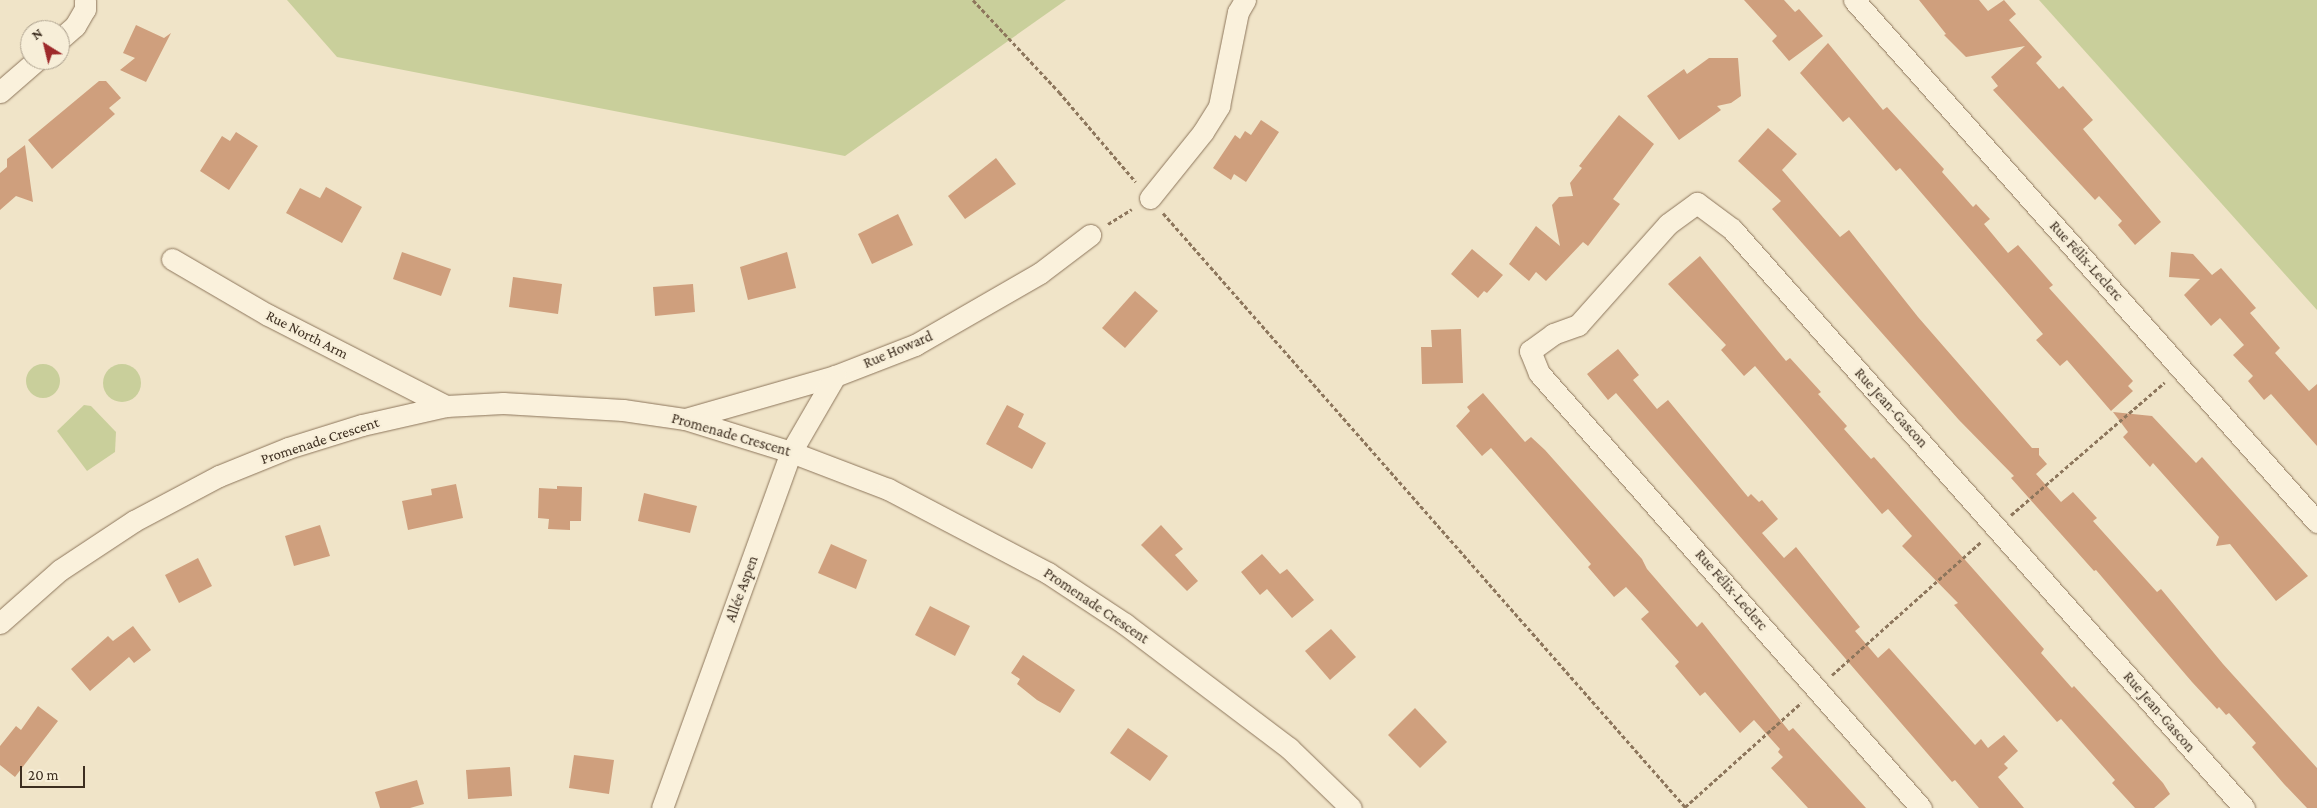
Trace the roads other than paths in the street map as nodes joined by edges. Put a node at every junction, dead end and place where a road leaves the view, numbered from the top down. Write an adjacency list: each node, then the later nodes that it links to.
1 (84, 0): 4 (street)
2 (1246, 0): 7 (street)
3 (1854, 0): 15 (street, Rue Félix-Leclerc)
4 (70, 30)
5 (25, 70): 6 (street)
6 (0, 92)
7 (1150, 198)
8 (1090, 235): 11 (street, Rue Howard)
9 (172, 258): 12 (street, Rue North Arm)
10 (1539, 374): 19 (street, Rue Félix-Leclerc); 20 (street, Rue Jean-Gascon)
11 (835, 376): 13 (street, Rue Howard); 14 (street, Allée Aspen)
12 (446, 406): 13 (street, Promenade Crescent); 16 (street, Promenade Crescent)
13 (685, 419): 14 (street, Promenade Crescent)
14 (791, 452): 17 (street, Allée Aspen); 18 (street, Promenade Crescent)
15 (2317, 522)
16 (0, 622)
17 (662, 808)
18 (1351, 808)
19 (1921, 808)
20 (2244, 808)

